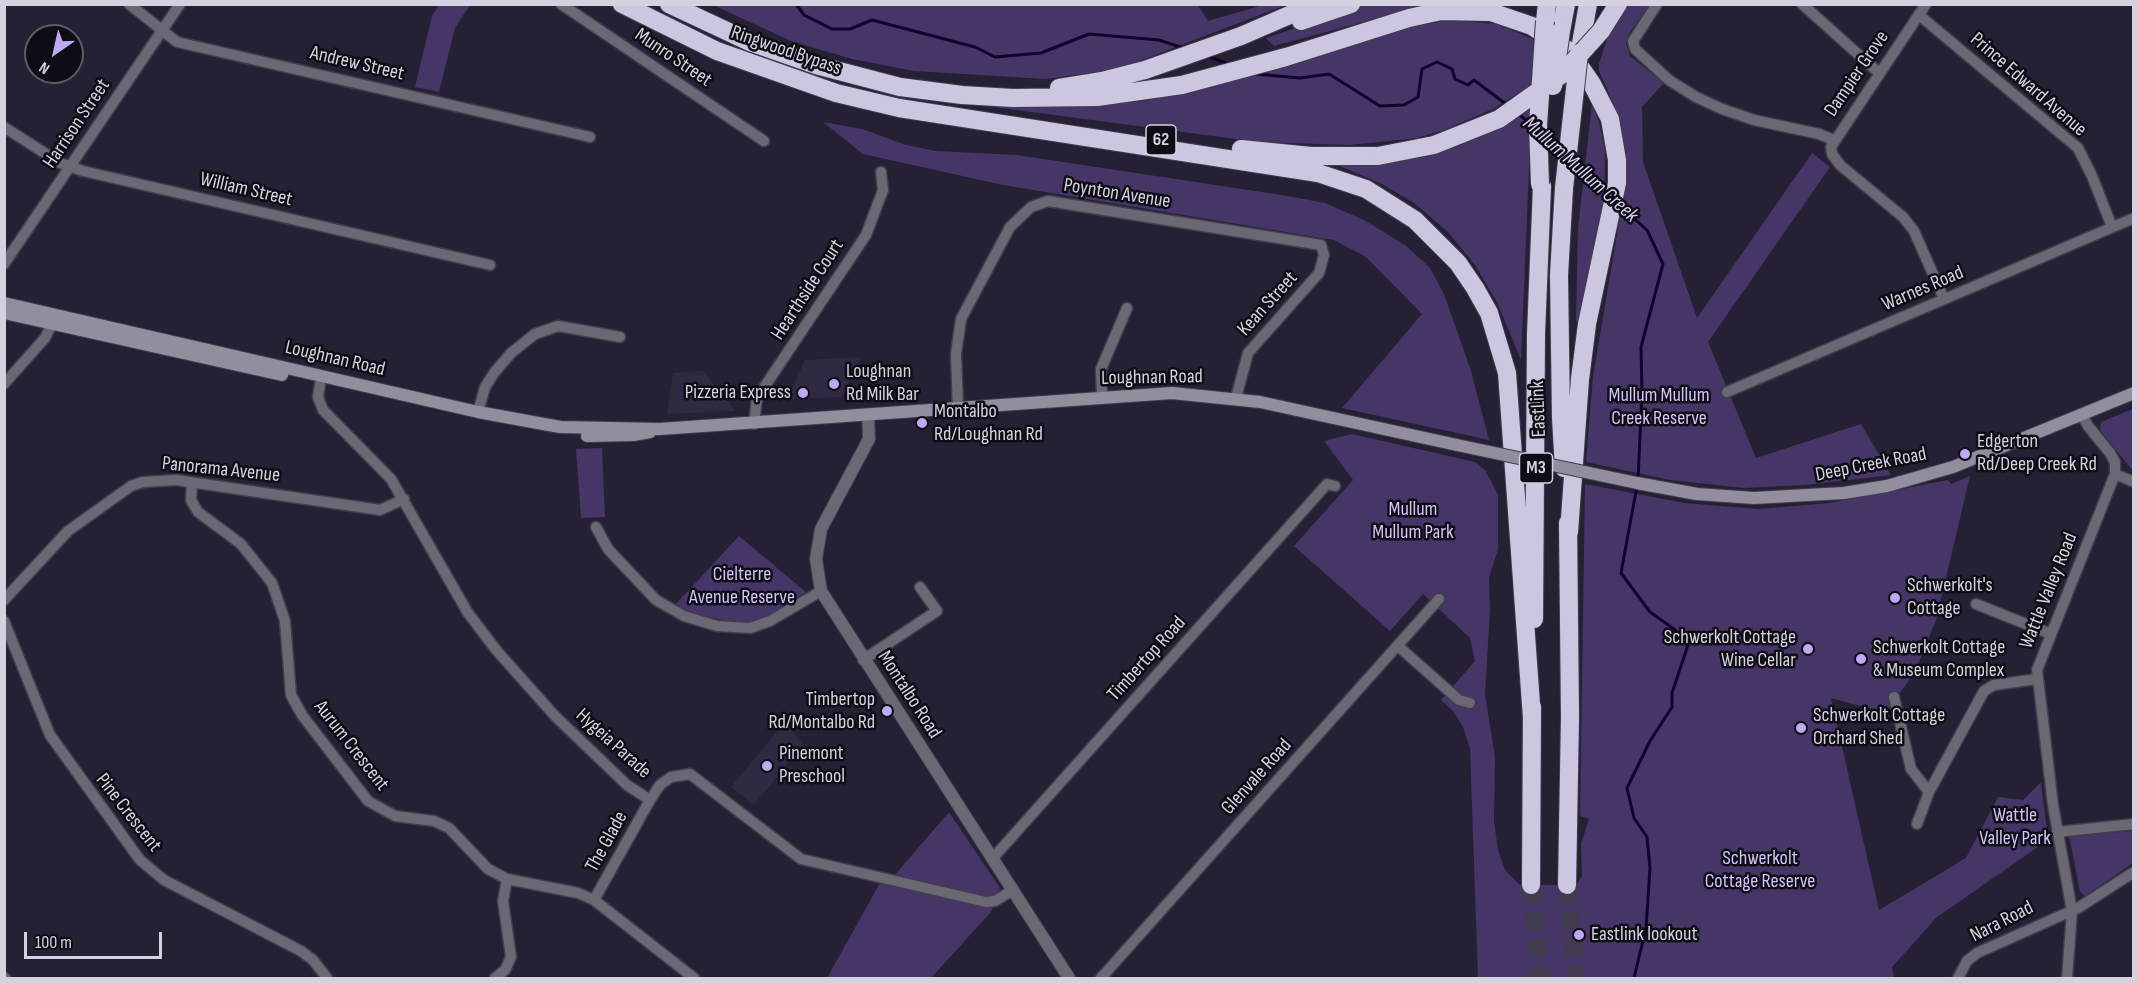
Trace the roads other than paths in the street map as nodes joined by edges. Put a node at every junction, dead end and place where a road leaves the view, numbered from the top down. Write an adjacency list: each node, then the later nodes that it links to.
1 (129, 4): 16 (street, Andrew Street)
2 (180, 4): 16 (street, Harrison Street)
3 (561, 4): 24 (street, Munro Street)
4 (622, 4): 20 (highway, Ringwood Bypass)
5 (669, 4): 19 (highway, Ringwood Bypass)
6 (1316, 4): 17 (highway)
7 (1351, 4): 17 (highway)
8 (1566, 4): 15 (highway, EastLink / M3)
9 (1588, 4): 57 (highway, EastLink / M3, bridge)
10 (1618, 4): 20 (highway, 62, bridge)
11 (1657, 4): 23 (street)
12 (1802, 4): 18 (street)
13 (1926, 4): 14 (street, Dampier Grove)
14 (1918, 15): 18 (street, Dampier Grove); 28 (street, Prince Edward Avenue)
15 (1551, 19): 70 (highway, EastLink / M3, bridge)
16 (162, 30): 22 (street, Andrew Street); 25 (street, Harrison Street)
17 (1241, 36): 19 (highway)
18 (1879, 73): 23 (street, Dampier Grove)
19 (851, 74): 57 (highway)
20 (944, 115): 70 (highway)
21 (4, 127): 25 (street, William Street)
22 (590, 137)
23 (1834, 140): 32 (street, Dampier Grove)
24 (764, 141)
25 (70, 167): 30 (street, Harrison Street); 31 (street, William Street)
26 (881, 172): 48 (street, Hearthside Court)
27 (2133, 218): 28 (street, Warnes Road)
28 (2112, 227): 32 (street, Warnes Road)
29 (1312, 242): 43 (street, Kean Street); 44 (street, Poynton Avenue)
30 (4, 264)
31 (490, 266)
32 (1944, 299): 40 (street, Warnes Road)
33 (4, 303): 45 (main road, Loughnan Road)
34 (1127, 308): 42 (street)
35 (4, 313): 36 (main road, Loughnan Road)
36 (52, 324): 38 (street); 39 (main road, Loughnan Road)
37 (620, 338): 45 (street)
38 (4, 384)
39 (320, 384): 49 (main road, Loughnan Road); 55 (street, Hygeia Parade)
40 (1727, 392)
41 (2133, 393): 47 (main road, Deep Creek Road)
42 (1102, 398): 43 (main road, Loughnan Road); 44 (main road, Loughnan Road)
43 (1236, 398): 54 (main road, Loughnan Road, bridge)
44 (958, 409): 46 (main road, Loughnan Road)
45 (478, 412): 49 (main road, Loughnan Road)
46 (868, 415): 48 (main road, Loughnan Road); 59 (street, Montalbo Road)
47 (2082, 415): 50 (street); 54 (main road, Deep Creek Road)
48 (754, 424): 49 (main road, Loughnan Road)
49 (660, 429)
50 (2115, 474): 52 (street); 64 (street, Wattle Valley Road)
51 (1329, 482): 76 (street, Timbertop Road)
52 (2133, 482)
53 (192, 483): 55 (street, Panorama Avenue); 61 (street, Panorama Avenue); 78 (street, Aurum Crescent)
54 (1637, 483)
55 (404, 499): 72 (street, Hygeia Parade)
56 (596, 527): 59 (street)
57 (1569, 532): 80 (highway, EastLink / M3)
58 (920, 587): 66 (street)
59 (821, 591): 66 (street, Montalbo Road)
60 (1439, 599): 65 (street, Glenvale Road)
61 (4, 600)
62 (1976, 604): 64 (street)
63 (4, 621): 84 (street, Pine Crescent)
64 (2051, 634): 67 (street, Wattle Valley Road)
65 (1398, 646): 69 (street); 88 (street, Glenvale Road)
66 (863, 660): 76 (street, Montalbo Road)
67 (2037, 679): 71 (street); 75 (street, Wattle Valley Road)
68 (1894, 697): 71 (street)
69 (1470, 703)
70 (1532, 718): 79 (highway, EastLink / M3)
71 (1929, 792): 73 (street)
72 (650, 800): 81 (street, Hygeia Parade); 82 (street, The Glade)
73 (1917, 824)
74 (2133, 824): 75 (street)
75 (2058, 832): 83 (street, Wattle Valley Road)
76 (993, 858): 81 (street, Montalbo Road)
77 (2133, 872): 83 (street)
78 (507, 879): 82 (street, Aurum Crescent); 85 (street)
79 (1531, 885)
80 (1567, 885)
81 (1013, 890): 87 (street, Montalbo Road)
82 (594, 900): 86 (street, Aurum Crescent)
83 (2072, 911): 89 (street, Nara Road); 90 (street, Wattle Valley Road)
84 (327, 978)
85 (495, 978)
86 (693, 978)
87 (1069, 978)
88 (1101, 978)
89 (1958, 978)
90 (2067, 978)

